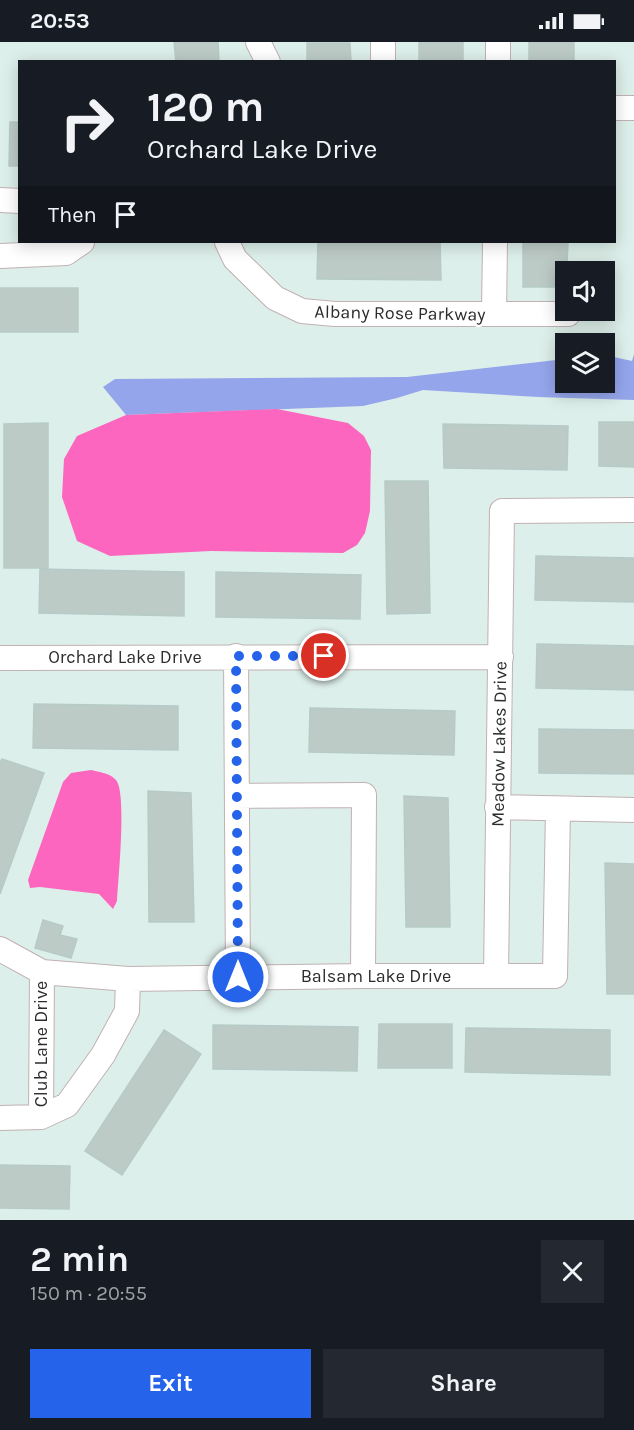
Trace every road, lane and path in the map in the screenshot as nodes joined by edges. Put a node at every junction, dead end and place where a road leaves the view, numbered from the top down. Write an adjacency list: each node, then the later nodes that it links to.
1 (258, 42): 4 (street)
2 (383, 42): 5 (street)
3 (498, 42): 6 (street)
4 (266, 60)
5 (383, 60)
6 (498, 60)
7 (616, 108): 8 (street)
8 (634, 108)
9 (0, 200): 10 (street)
10 (18, 201)
11 (81, 243): 14 (street)
12 (227, 243): 15 (street, Albany Rose Parkway)
13 (495, 243): 15 (street)
14 (0, 256)
15 (494, 314): 16 (street, Albany Rose Parkway)
16 (555, 314)
17 (634, 510): 19 (street, Meadow Lakes Drive)
18 (236, 656): 19 (street, Orchard Lake Drive); 20 (street, Orchard Lake Drive); 21 (street)
19 (501, 657): 22 (street, Meadow Lakes Drive)
20 (0, 658)
21 (237, 796): 27 (street); 29 (street)
22 (497, 807): 23 (street); 28 (street, Meadow Lakes Drive)
23 (558, 809): 24 (street); 28 (street, Balsam Lake Drive)
24 (634, 810)
25 (0, 949): 26 (street, Balsam Lake Drive)
26 (42, 972): 30 (street, Balsam Lake Drive); 31 (street, Club Lane Drive)
27 (363, 975): 28 (street, Balsam Lake Drive); 29 (street, Balsam Lake Drive)
28 (496, 976)
29 (238, 977): 30 (street, Balsam Lake Drive)
30 (128, 979): 31 (street, Club Lane Drive)
31 (41, 1117): 32 (street, Club Lane Drive)
32 (0, 1118)

